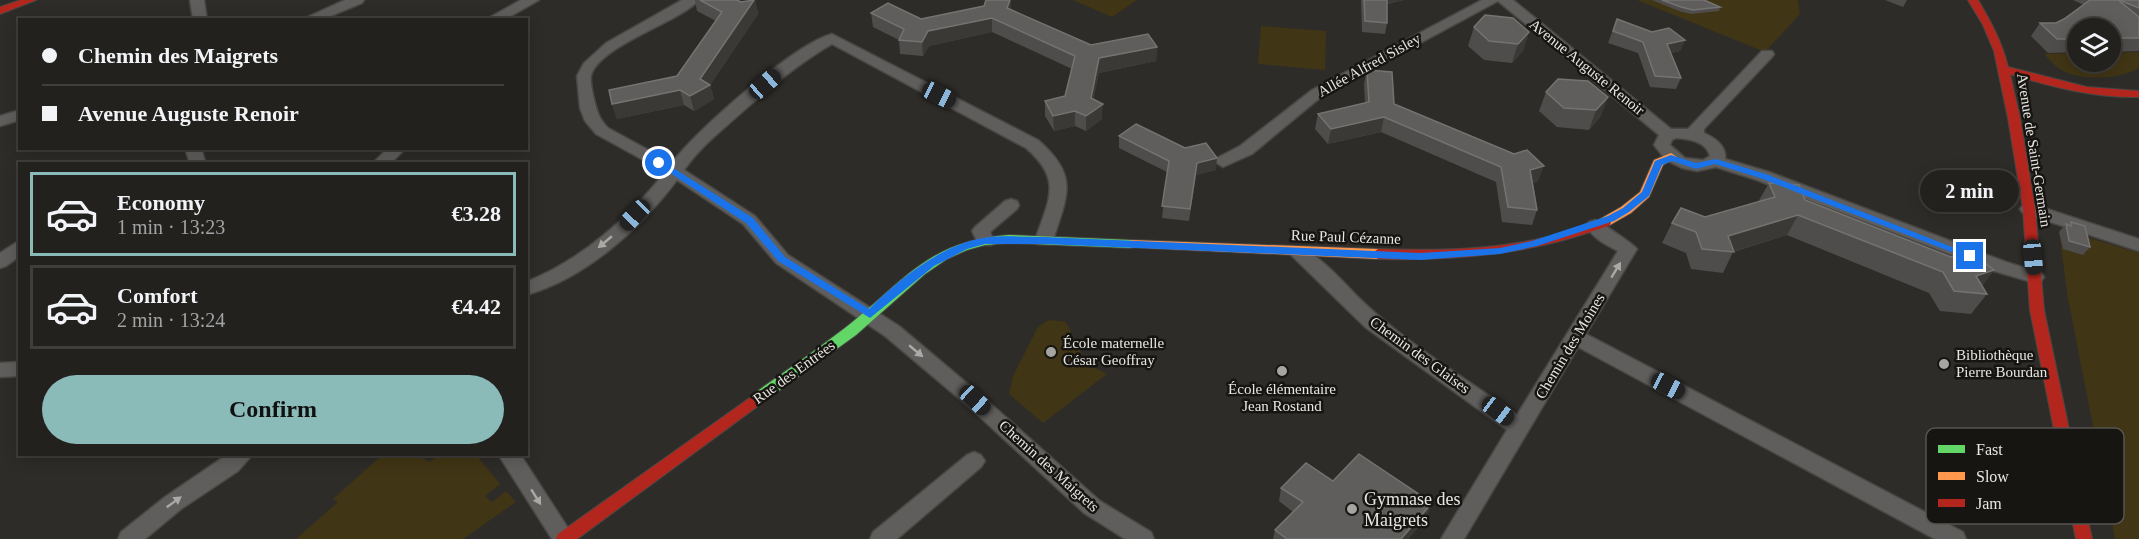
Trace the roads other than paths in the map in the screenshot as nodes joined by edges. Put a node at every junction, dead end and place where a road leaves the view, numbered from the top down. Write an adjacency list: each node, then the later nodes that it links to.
1 (31, 0): 9 (street)
2 (197, 0): 10 (street)
3 (357, 0): 11 (street)
4 (532, 0): 12 (street)
5 (692, 0): 27 (street)
6 (1492, 0): 25 (street, Allée Alfred Sisley)
7 (1505, 0): 20 (street, Avenue Auguste Renoir)
8 (1974, 0): 14 (street, Avenue de Saint-Germain)
9 (0, 11)
10 (200, 18)
11 (313, 18)
12 (496, 18)
13 (1767, 54): 21 (street)
14 (2004, 69): 15 (street, Avenue de Saint-Germain); 16 (street)
15 (2007, 83): 16 (street); 29 (street, Avenue de Saint-Germain)
16 (2068, 88): 17 (street)
17 (2139, 94)
18 (18, 116): 19 (street)
19 (0, 121)
20 (1669, 135): 21 (street); 23 (street)
21 (1696, 135): 26 (street)
22 (396, 150): 24 (street)
23 (1671, 157): 26 (street); 30 (street, Rue Paul Cézanne)
24 (382, 162)
25 (1223, 162)
26 (1716, 162): 37 (street)
27 (675, 171): 31 (street); 38 (street, one-way to 38); 39 (street, Chemin des Maigrets)
28 (1011, 205): 32 (street)
29 (2029, 209): 33 (street); 37 (street, Avenue de Saint-Germain)
30 (1595, 226): 35 (street, Rue Paul Cézanne); 40 (street, Chemin des Moines, one-way to 30)
31 (1044, 240): 32 (street, Rue Paul Cézanne); 35 (street, Rue Paul Cézanne)
32 (985, 241): 39 (street, Rue des Entrées)
33 (2139, 245)
34 (18, 248): 36 (street)
35 (1297, 252): 43 (street, Chemin des Glaises)
36 (0, 262)
37 (2035, 277): 44 (street, Avenue de Saint-Germain)
38 (528, 288)
39 (870, 315): 52 (street, Rue des Entrées); 54 (street, Chemin des Maigrets, one-way to 54)
40 (1576, 337): 43 (street, Chemin des Moines); 48 (street)
41 (18, 369): 42 (street)
42 (0, 370)
43 (1520, 428): 55 (street, Chemin des Moines)
44 (2060, 428)
45 (241, 456): 51 (street, one-way to 45)
46 (509, 456): 52 (street, one-way to 52)
47 (974, 461): 53 (street)
48 (1926, 524)
49 (1927, 524): 56 (street)
50 (2081, 524): 57 (street, Avenue de Saint-Germain)
51 (129, 539)
52 (564, 539)
53 (881, 539)
54 (1143, 539)
55 (1452, 539)
56 (1955, 539)
57 (2084, 539)

